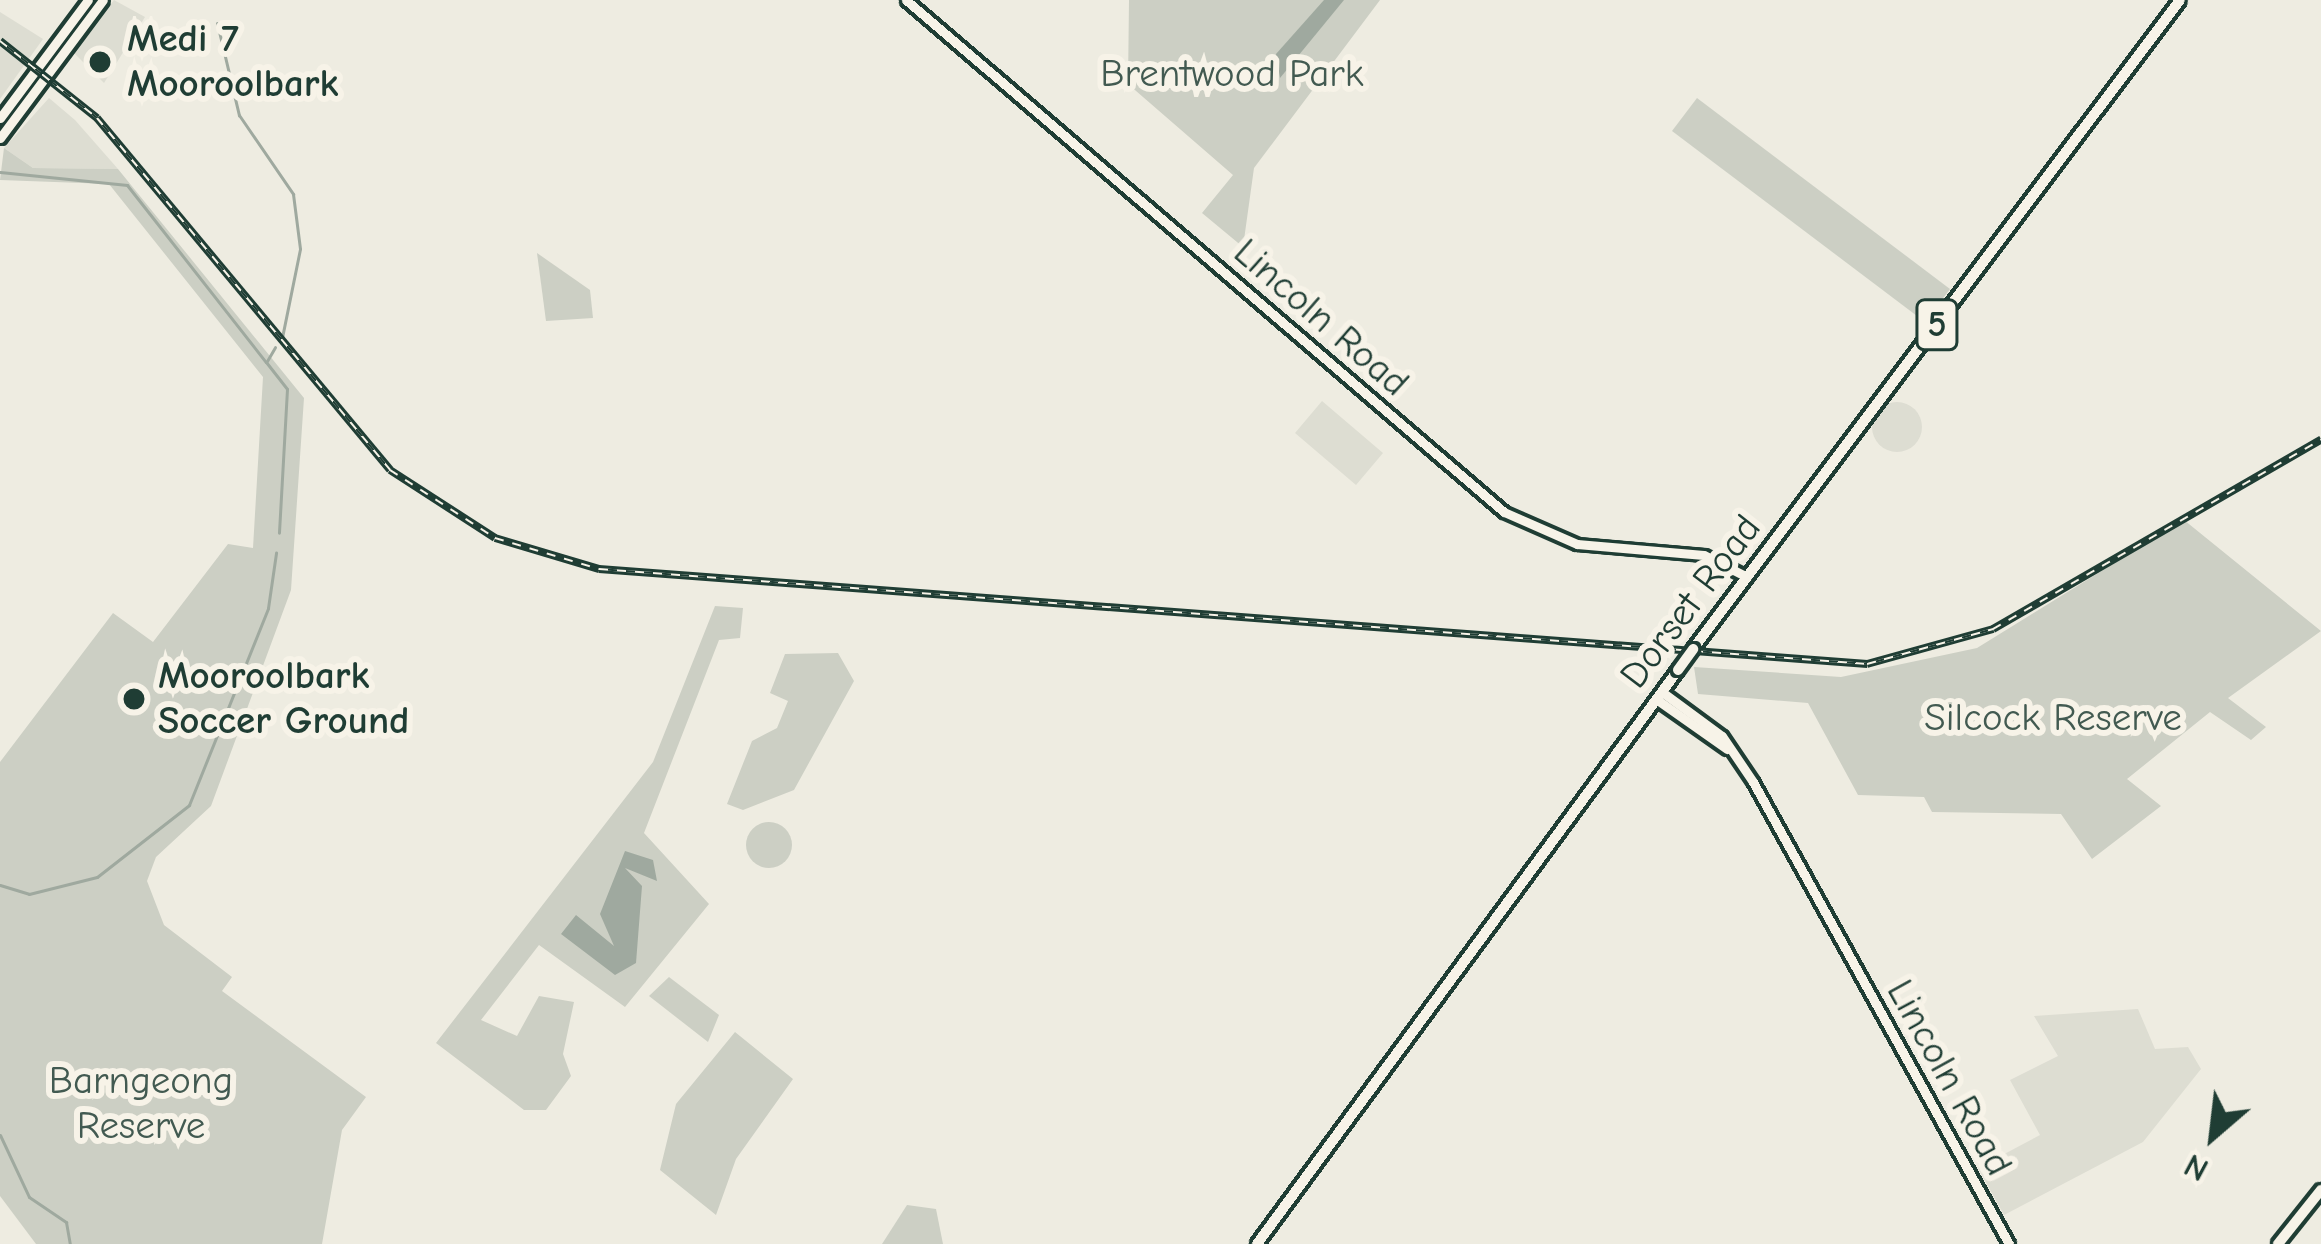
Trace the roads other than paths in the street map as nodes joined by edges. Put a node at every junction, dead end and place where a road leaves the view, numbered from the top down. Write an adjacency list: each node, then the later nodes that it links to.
1 (906, 0): 6 (main road, Lincoln Road)
2 (2180, 0): 6 (main road, Dorset Road / 5)
3 (96, 1): 4 (main road); 5 (main road)
4 (0, 118)
5 (0, 138)
6 (1747, 577): 7 (main road, Dorset Road / 5, bridge)
7 (1677, 672): 8 (main road, Dorset Road / 5); 9 (main road)
8 (1659, 696): 9 (main road, Lincoln Road); 10 (main road, Lincoln Road); 12 (main road, Dorset Road / 5)
9 (1685, 705): 10 (main road, Lincoln Road)
10 (1732, 752): 13 (main road, Lincoln Road)
11 (2321, 1190): 14 (main road)
12 (1257, 1244)
13 (2009, 1244)
14 (2278, 1244)

